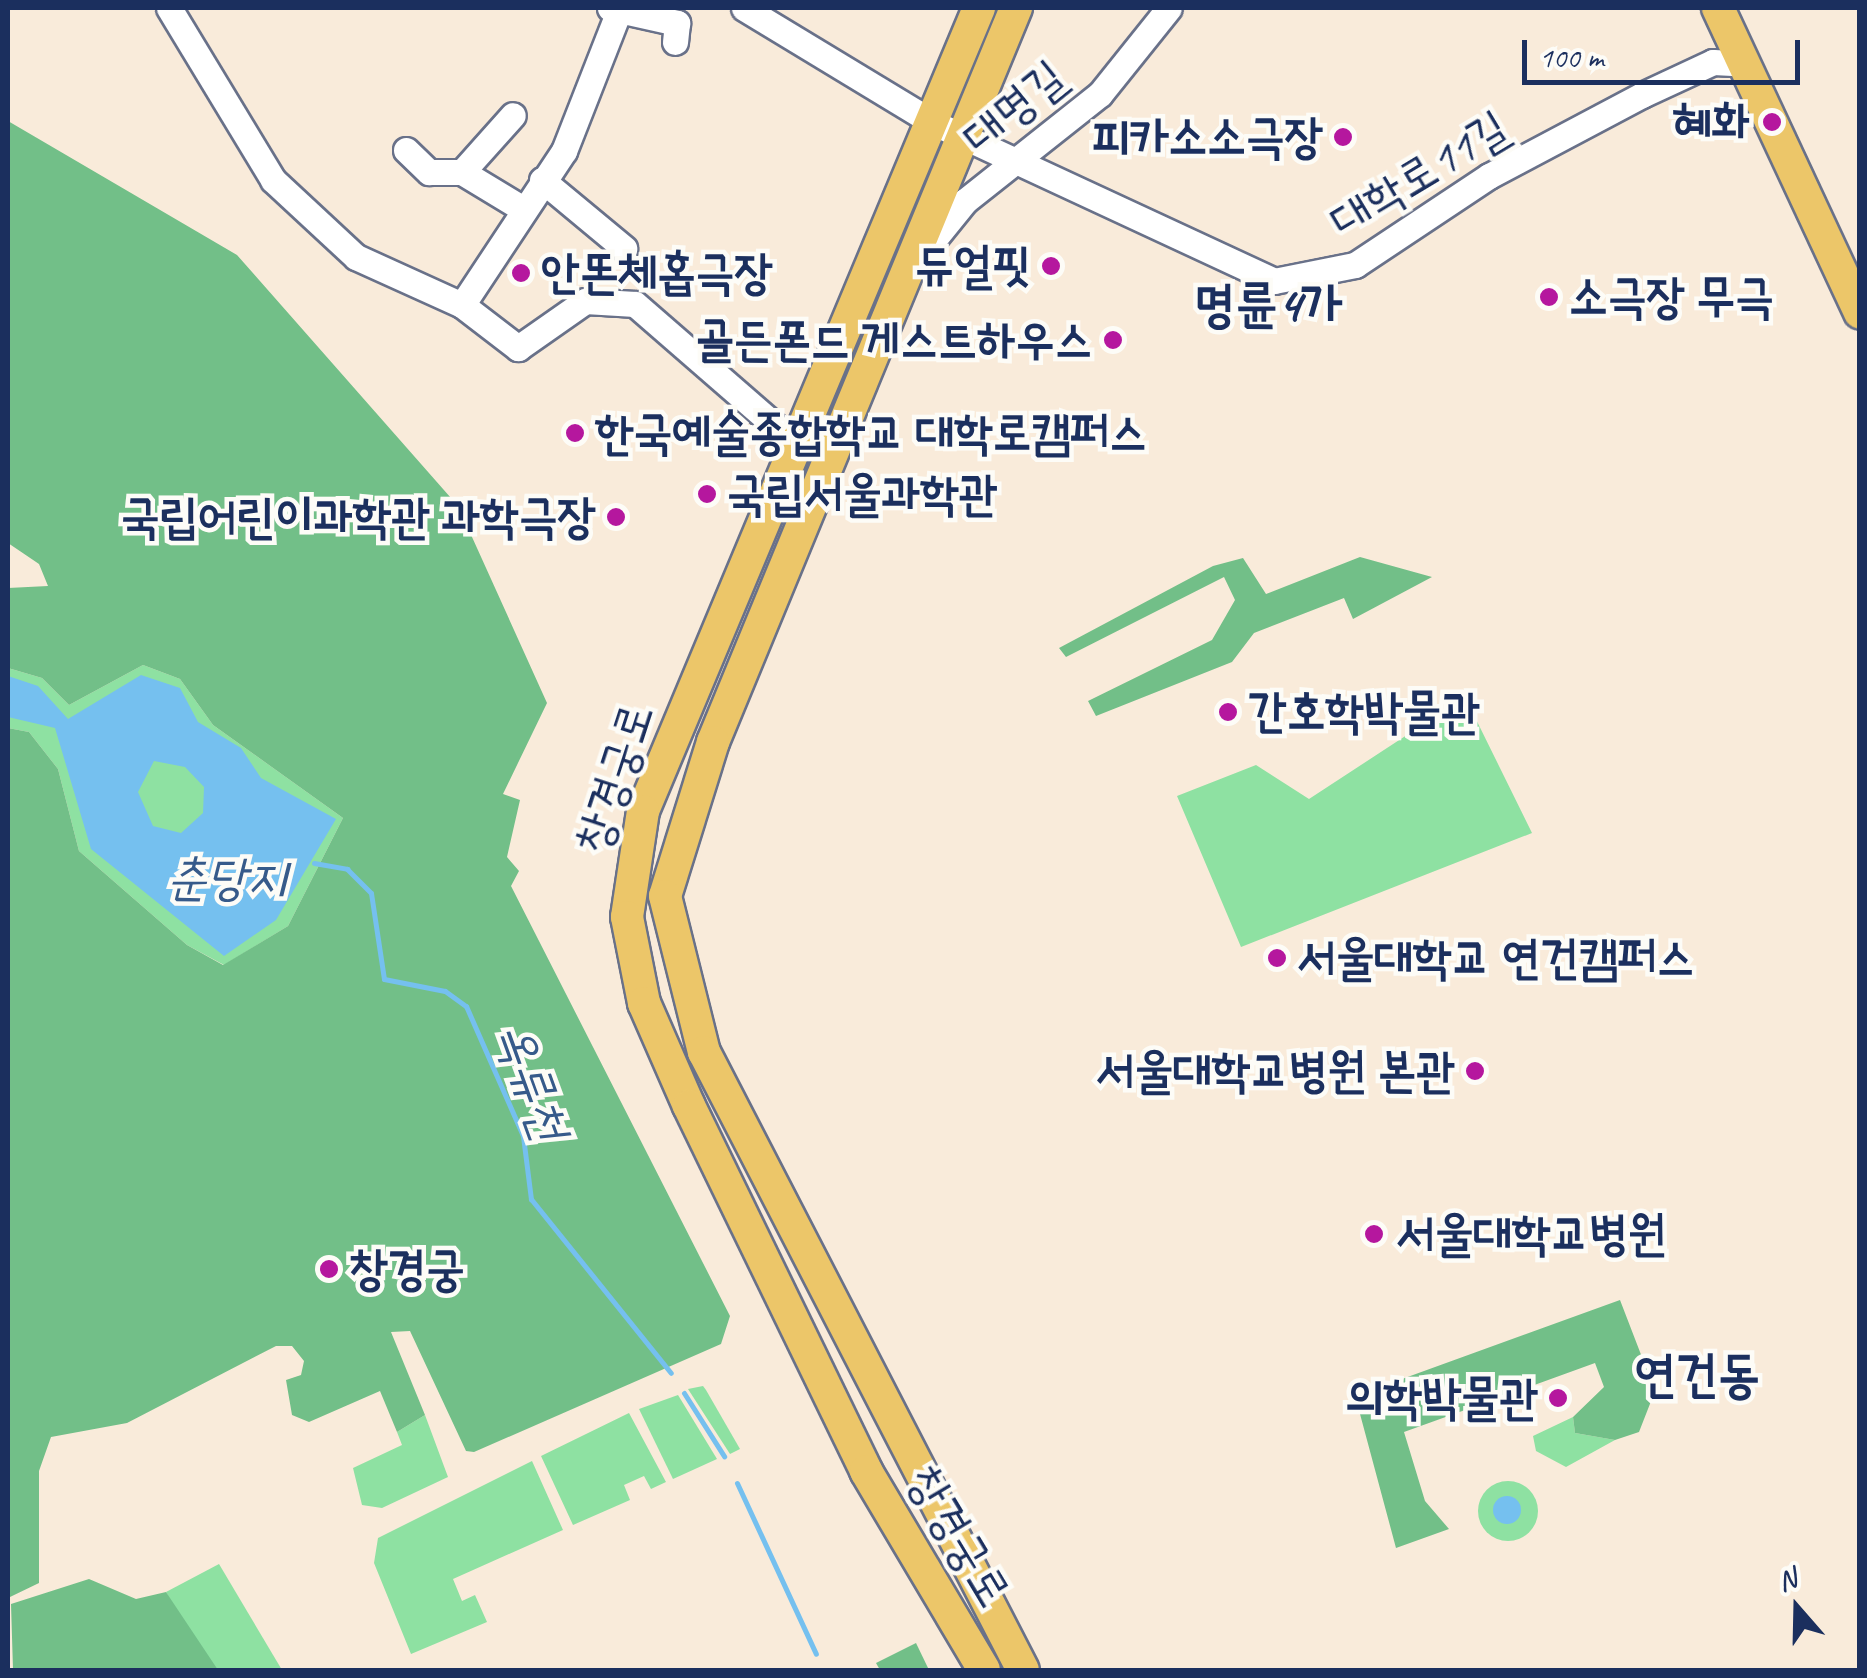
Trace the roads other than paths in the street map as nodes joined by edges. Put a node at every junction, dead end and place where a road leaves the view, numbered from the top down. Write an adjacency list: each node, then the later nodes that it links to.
1 (169, 8): 20 (street)
2 (744, 8): 11 (street, 대학로11길)
3 (979, 8): 11 (main road, 창경궁로)
4 (1016, 8): 12 (main road, 창경궁로)
5 (1169, 8): 14 (street, 대명길)
6 (1718, 8): 9 (main road)
7 (616, 9): 8 (street); 16 (street)
8 (675, 42)
9 (1747, 64): 14 (street, 대학로11길); 21 (main road)
10 (513, 116): 15 (street)
11 (934, 124): 12 (street, 대학로11길); 22 (main road, 창경궁로)
12 (965, 137): 14 (street, 대학로11길); 19 (main road, 창경궁로)
13 (406, 150): 15 (street)
14 (1022, 163): 19 (street, 대명길)
15 (462, 172): 17 (street)
16 (542, 180): 17 (street); 18 (street)
17 (523, 209): 20 (street)
18 (624, 248)
19 (909, 269): 24 (main road, 창경궁로)
20 (462, 305): 22 (street)
21 (1860, 312)
22 (796, 446): 23 (main road, 창경궁로)
23 (984, 1670)
24 (1024, 1670)

